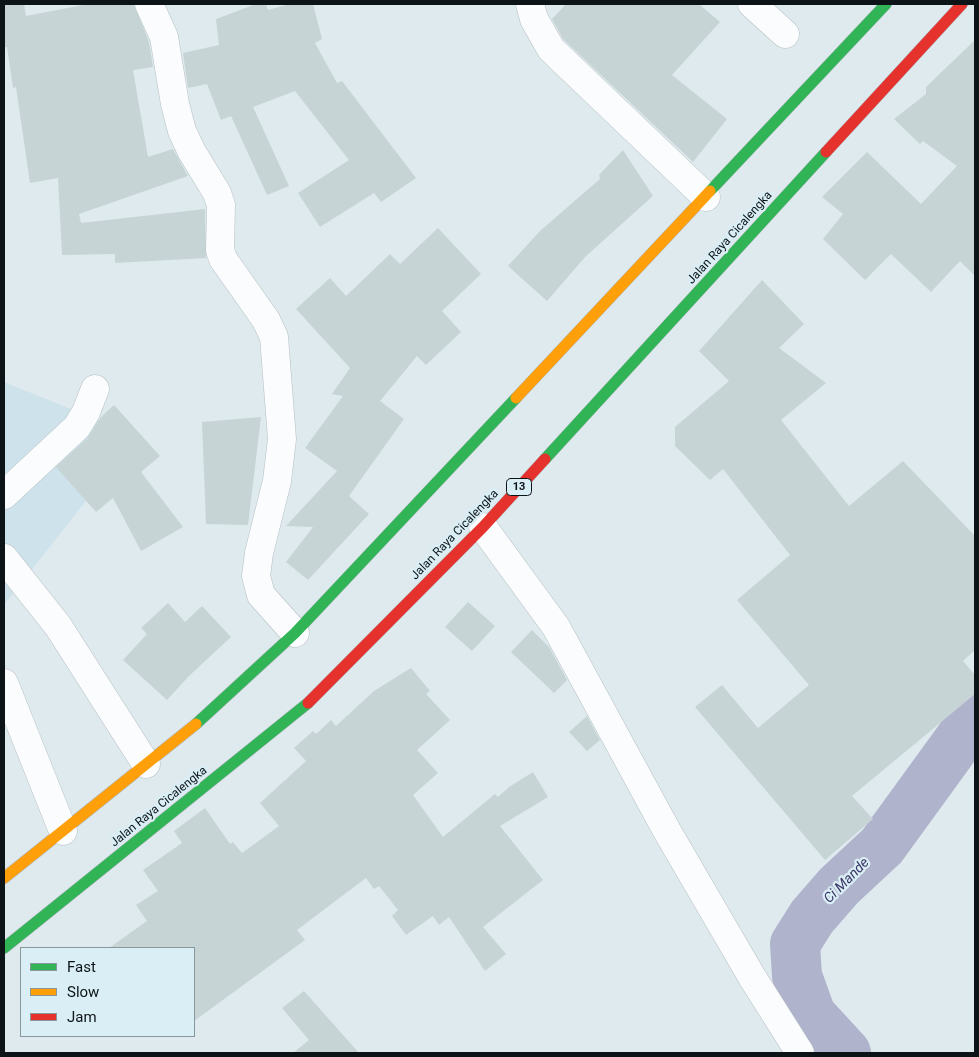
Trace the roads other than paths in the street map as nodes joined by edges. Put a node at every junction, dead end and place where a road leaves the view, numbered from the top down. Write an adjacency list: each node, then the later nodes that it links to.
1 (149, 4): 12 (street)
2 (530, 4): 7 (street)
3 (752, 4): 6 (street)
4 (886, 4): 7 (highway)
5 (962, 4): 10 (highway, Jalan Raya Cicalengka / 13)
6 (785, 34)
7 (706, 197): 12 (highway)
8 (95, 389): 9 (street)
9 (4, 495)
10 (483, 527): 17 (highway, Jalan Raya Cicalengka / 13); 18 (street)
11 (4, 558): 14 (street)
12 (295, 634): 14 (highway)
13 (4, 683): 15 (street)
14 (146, 764): 15 (highway)
15 (63, 830): 16 (highway)
16 (4, 878)
17 (4, 948)
18 (800, 1053)

